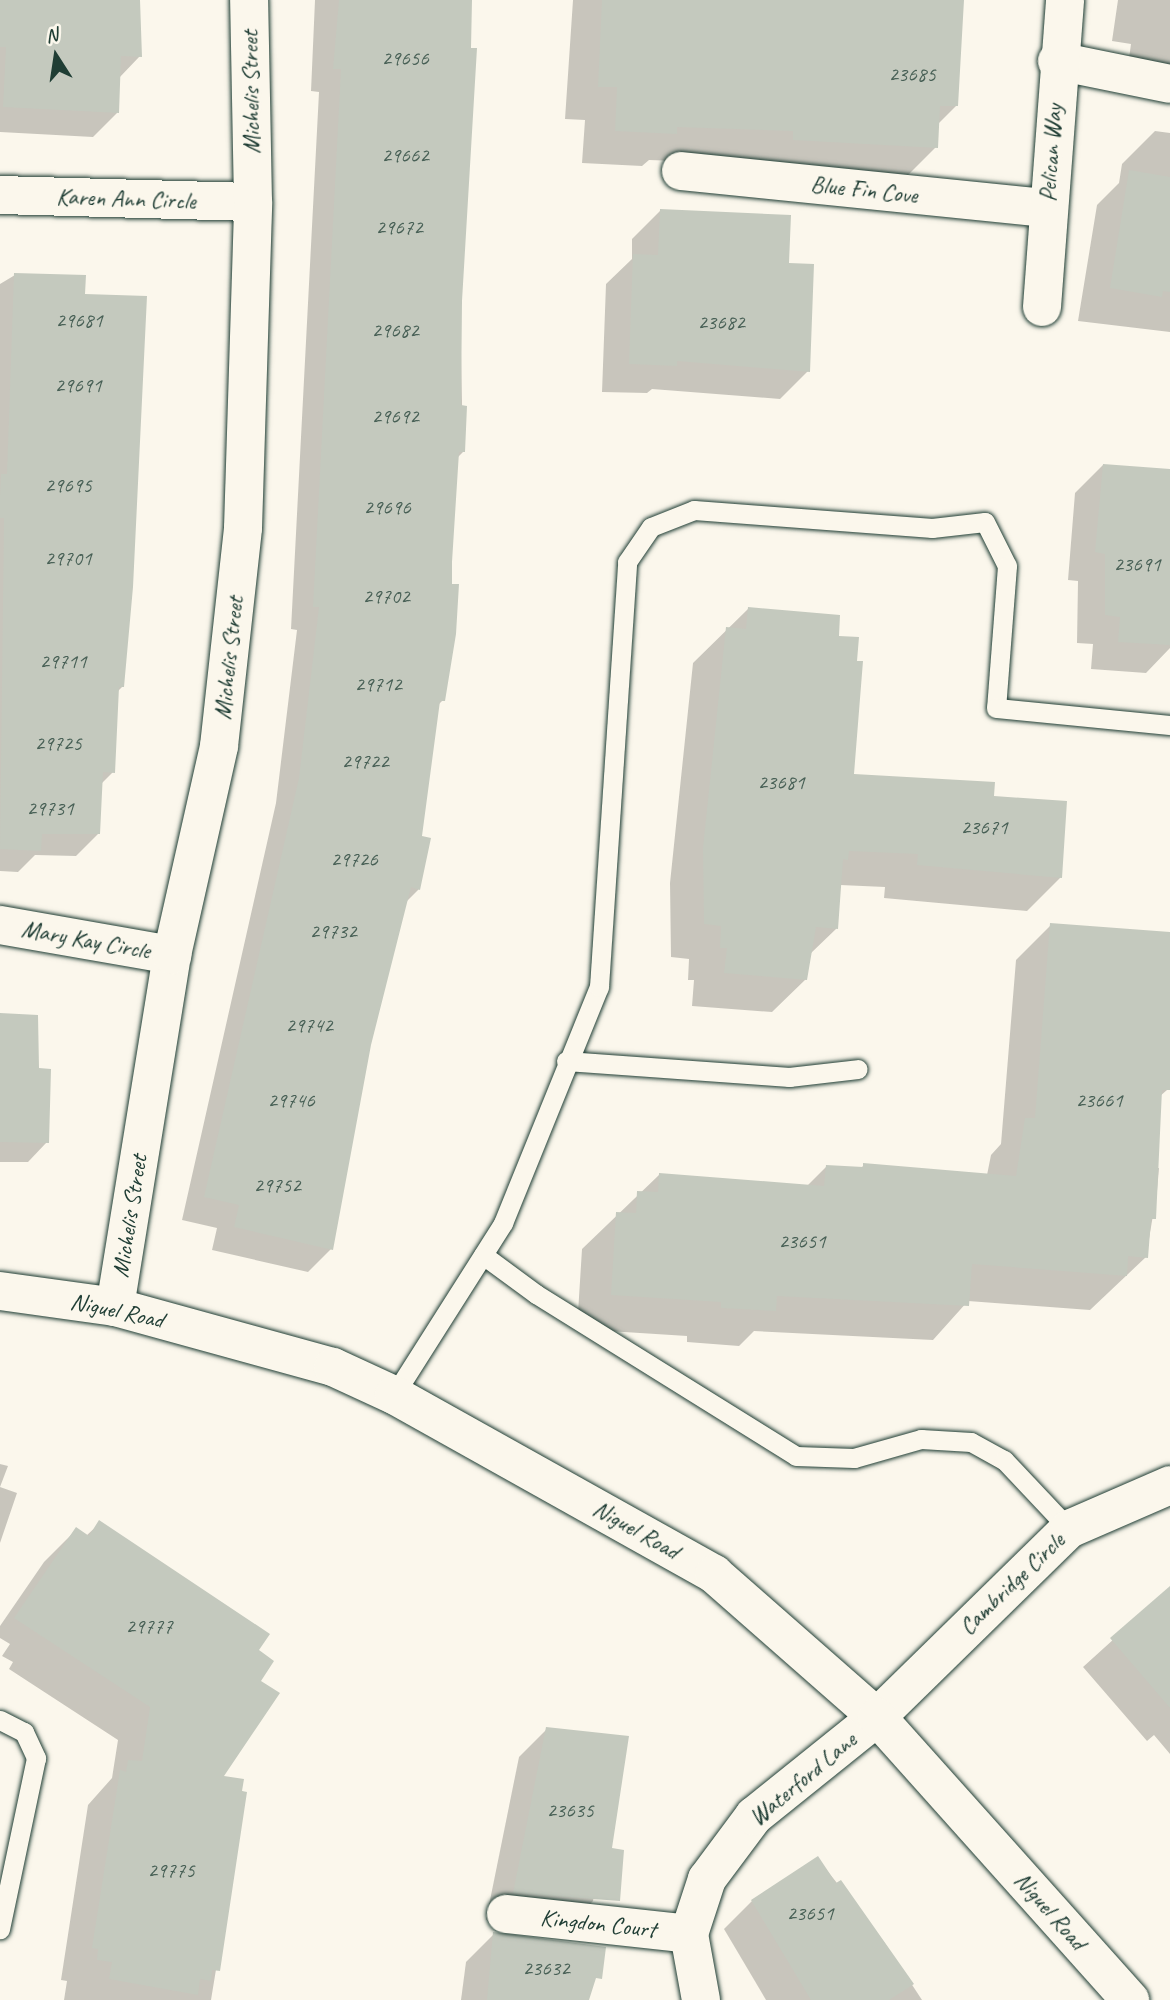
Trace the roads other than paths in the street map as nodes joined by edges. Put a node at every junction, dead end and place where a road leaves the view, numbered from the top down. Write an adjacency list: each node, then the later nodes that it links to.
1 (249, 0): 7 (street, Michelis Street)
2 (1065, 0): 3 (street, Pelican Way)
3 (1057, 61): 4 (street); 8 (street, Pelican Way)
4 (1170, 84)
5 (681, 172): 8 (street, Blue Fin Cove)
6 (0, 195): 7 (street, Karen Ann Circle)
7 (253, 202): 12 (street, Michelis Street)
8 (1047, 208): 9 (street, Pelican Way)
9 (1041, 307)
10 (1170, 725): 13 (lane)
11 (0, 925): 12 (street, Mary Kay Circle)
12 (172, 955): 17 (street, Michelis Street)
13 (566, 1061): 14 (lane); 15 (lane)
14 (858, 1069)
15 (483, 1255): 18 (lane); 20 (lane)
16 (0, 1291): 17 (street, Niguel Road)
17 (115, 1307): 18 (street, Niguel Road)
18 (394, 1395): 21 (street, Niguel Road)
19 (1170, 1485): 20 (street, Cambridge Circle)
20 (1069, 1529): 21 (street, Cambridge Circle)
21 (877, 1717): 25 (street, Waterford Lane); 27 (street, Niguel Road)
22 (0, 1720): 24 (lane)
23 (506, 1914): 25 (street, Kingdon Court)
24 (0, 1929)
25 (689, 1934): 26 (street, Waterford Lane)
26 (701, 2000)
27 (1130, 2000)

